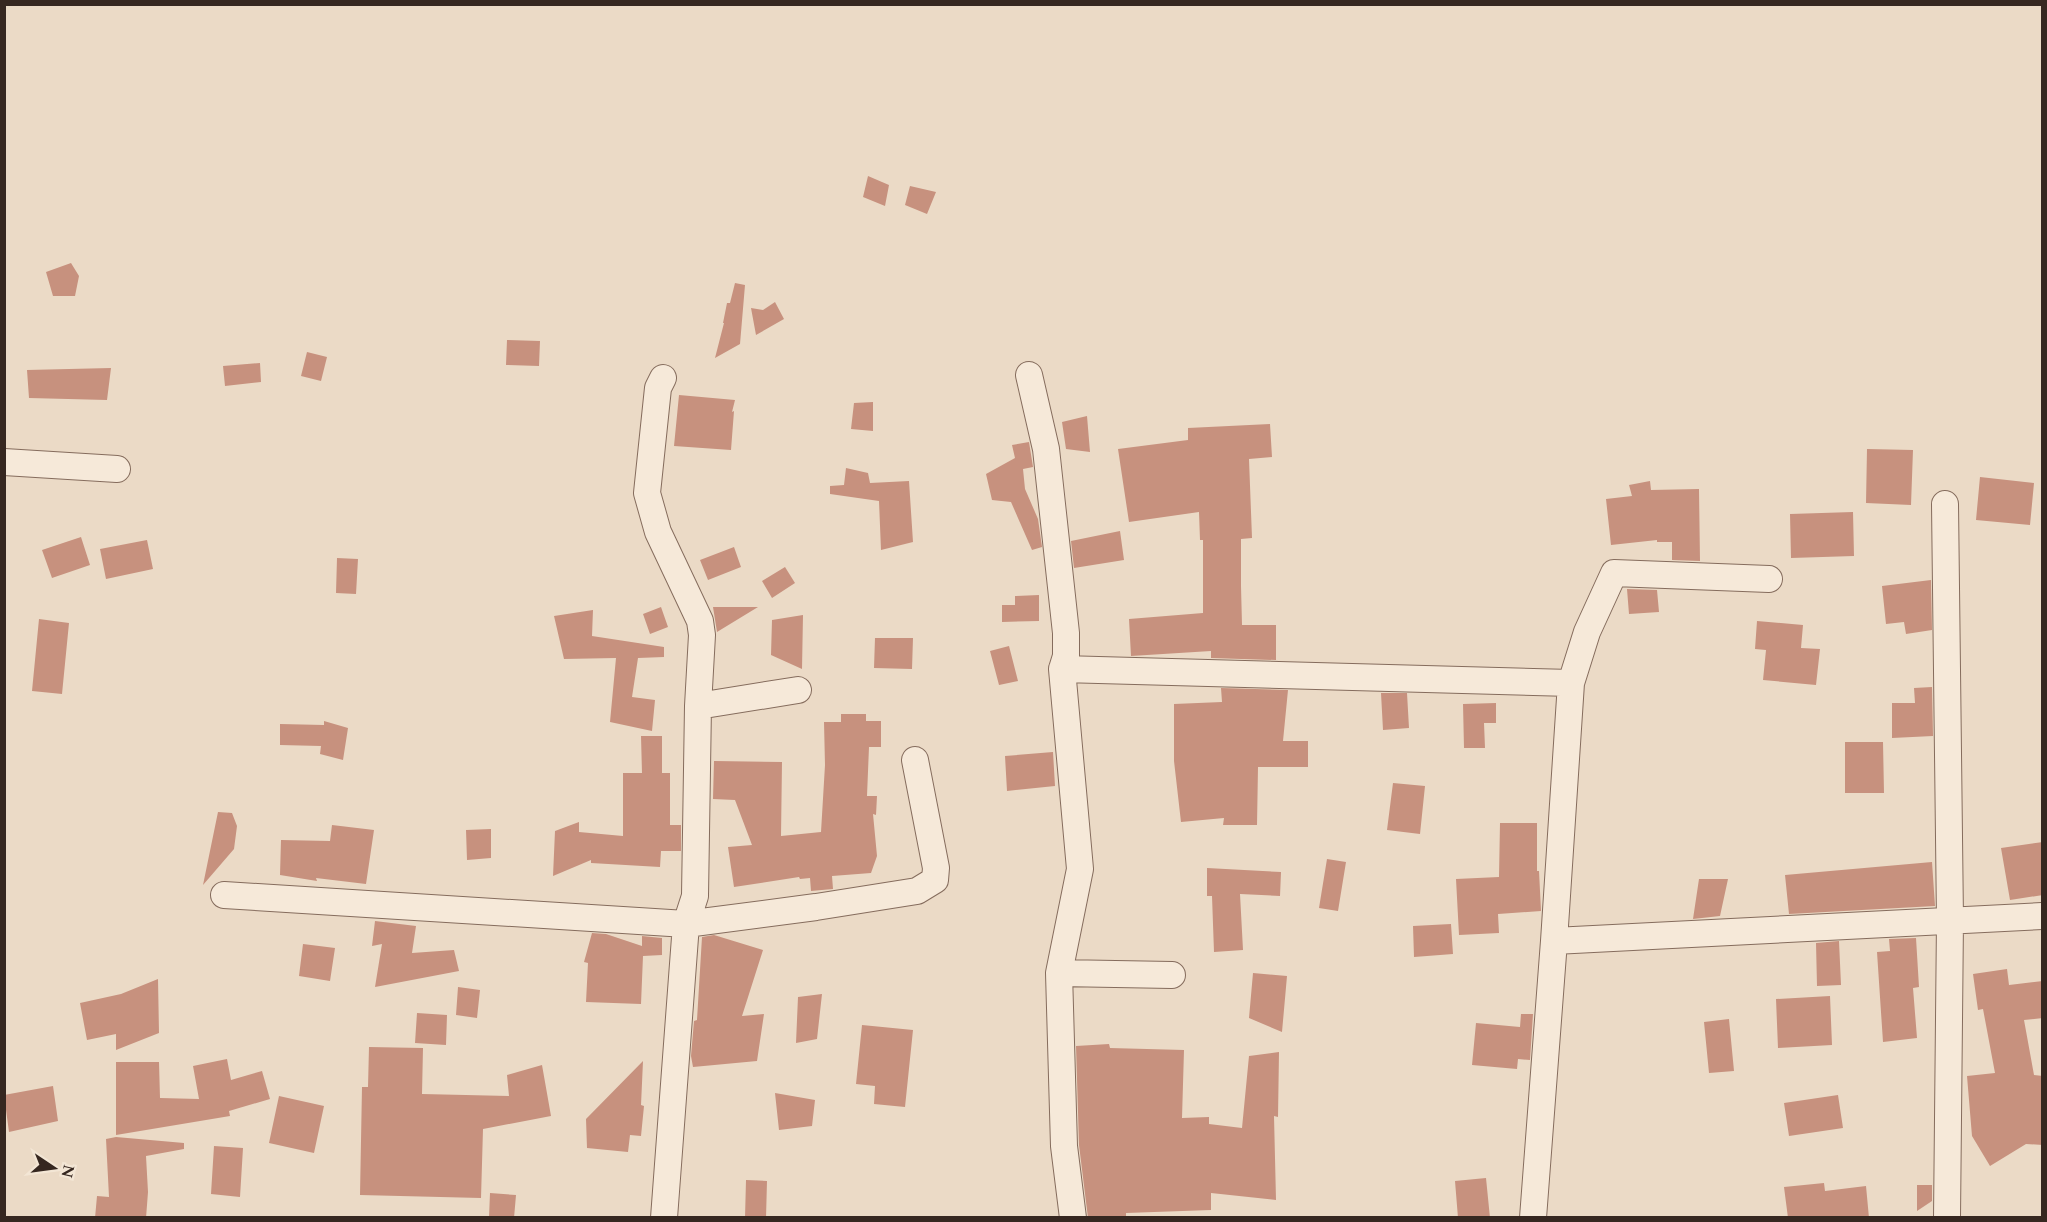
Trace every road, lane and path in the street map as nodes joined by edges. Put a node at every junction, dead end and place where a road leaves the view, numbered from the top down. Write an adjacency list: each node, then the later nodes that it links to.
1 (1029, 375): 7 (street)
2 (663, 378): 10 (street)
3 (4, 462): 4 (street)
4 (117, 469)
5 (1945, 504): 14 (street)
6 (1768, 579): 8 (street)
7 (1062, 669): 8 (street); 17 (street)
8 (1571, 683): 16 (street)
9 (798, 690): 10 (street)
10 (698, 706): 15 (street)
11 (915, 760): 15 (street)
12 (224, 895): 15 (street)
13 (2043, 916): 14 (street)
14 (1950, 920): 16 (street); 22 (street)
15 (686, 924): 19 (street)
16 (1554, 941): 21 (street)
17 (1059, 973): 18 (street); 20 (street)
18 (1173, 975)
19 (664, 1218)
20 (1073, 1218)
21 (1533, 1218)
22 (1947, 1218)

